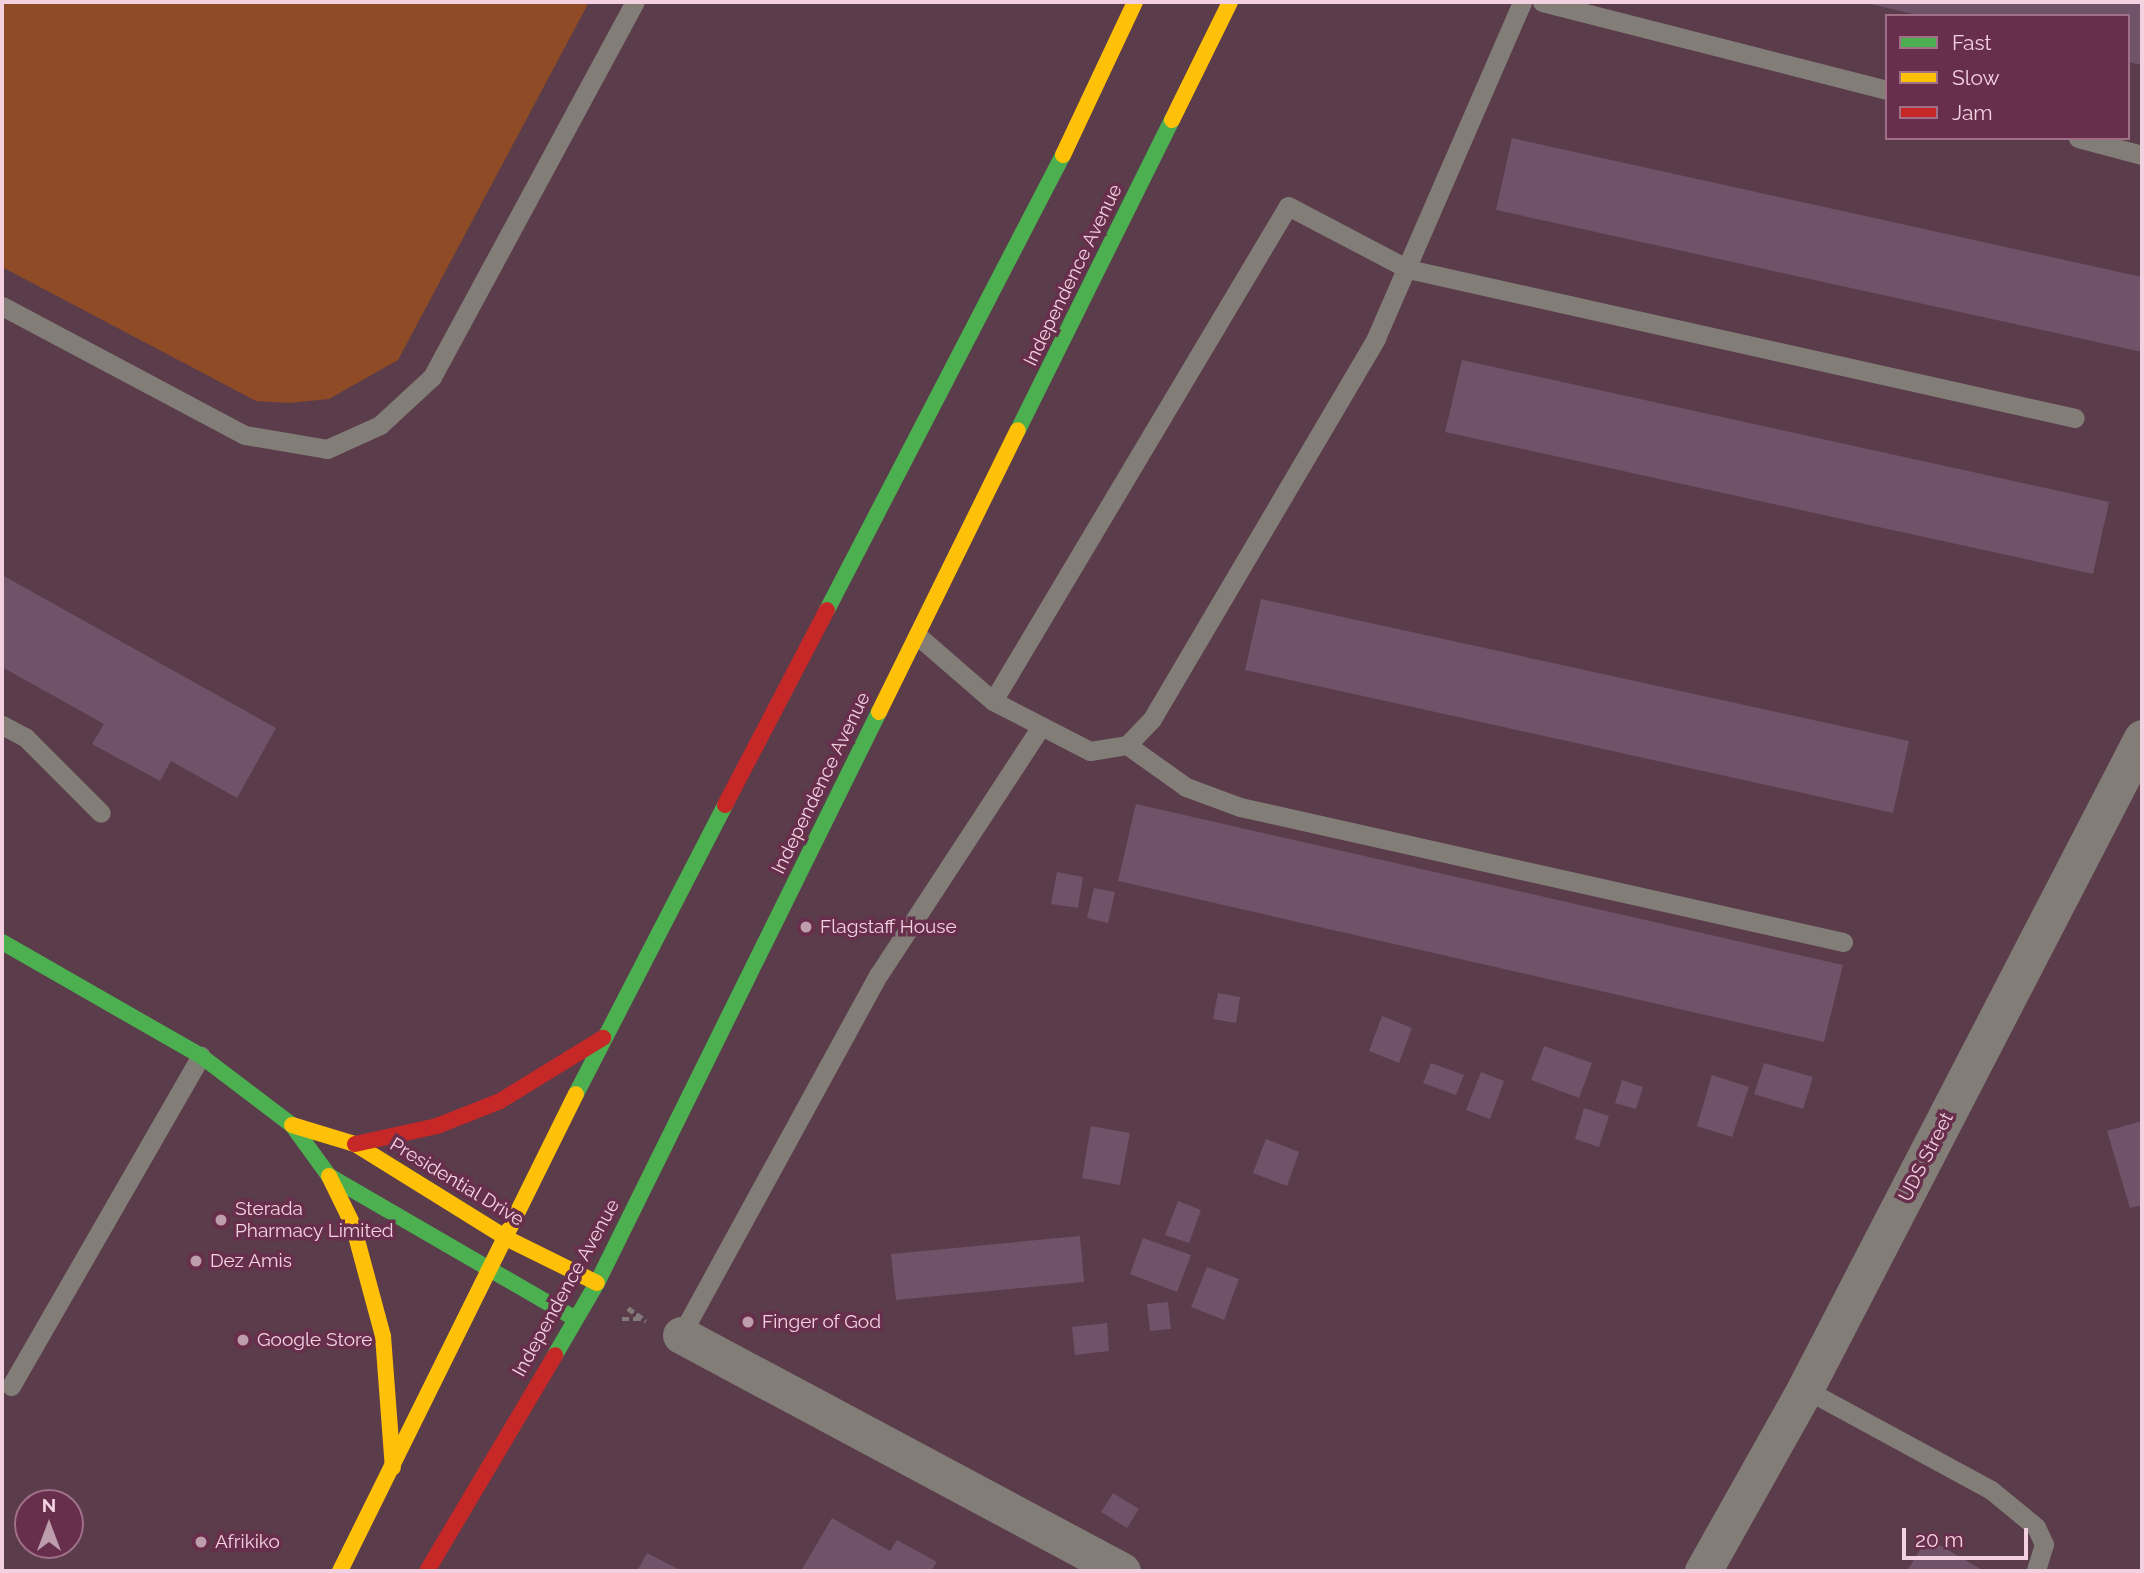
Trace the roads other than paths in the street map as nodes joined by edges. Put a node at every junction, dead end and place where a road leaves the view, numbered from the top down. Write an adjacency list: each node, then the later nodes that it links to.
1 (635, 2): 10 (lane)
2 (1135, 2): 21 (main road)
3 (1230, 2): 12 (main road, Independence Avenue)
4 (1522, 2): 9 (lane)
5 (1542, 2): 6 (lane)
6 (1885, 89)
7 (2086, 140): 8 (lane)
8 (2142, 155)
9 (1408, 269): 11 (lane); 13 (lane); 17 (lane)
10 (2, 306)
11 (2075, 418)
12 (918, 636): 13 (lane); 28 (main road, Independence Avenue)
13 (993, 701): 15 (lane)
14 (2, 724): 18 (lane)
15 (1041, 726): 17 (lane); 30 (lane)
16 (2142, 738): 32 (street, UDS Street)
17 (1128, 745): 20 (lane)
18 (101, 813)
19 (2, 942): 22 (main road, Presidential Drive)
20 (1843, 942)
21 (603, 1038): 24 (main road); 26 (main road)
22 (201, 1056): 23 (main road, Presidential Drive); 31 (lane)
23 (292, 1125): 24 (main road, Presidential Drive); 25 (main road, Presidential Drive)
24 (355, 1144): 26 (main road, Presidential Drive)
25 (329, 1175): 27 (main road, Presidential Drive); 33 (main road)
26 (508, 1239): 27 (main road); 28 (main road, Presidential Drive)
27 (491, 1274): 29 (main road, Presidential Drive); 33 (main road)
28 (597, 1283): 29 (main road, Independence Avenue)
29 (576, 1319): 35 (main road, Independence Avenue)
30 (681, 1335): 36 (street)
31 (11, 1386)
32 (1805, 1389): 37 (street, UDS Street); 38 (lane)
33 (393, 1474): 34 (main road)
34 (340, 1571)
35 (427, 1571)
36 (1122, 1571)
37 (1703, 1571)
38 (2036, 1571)

